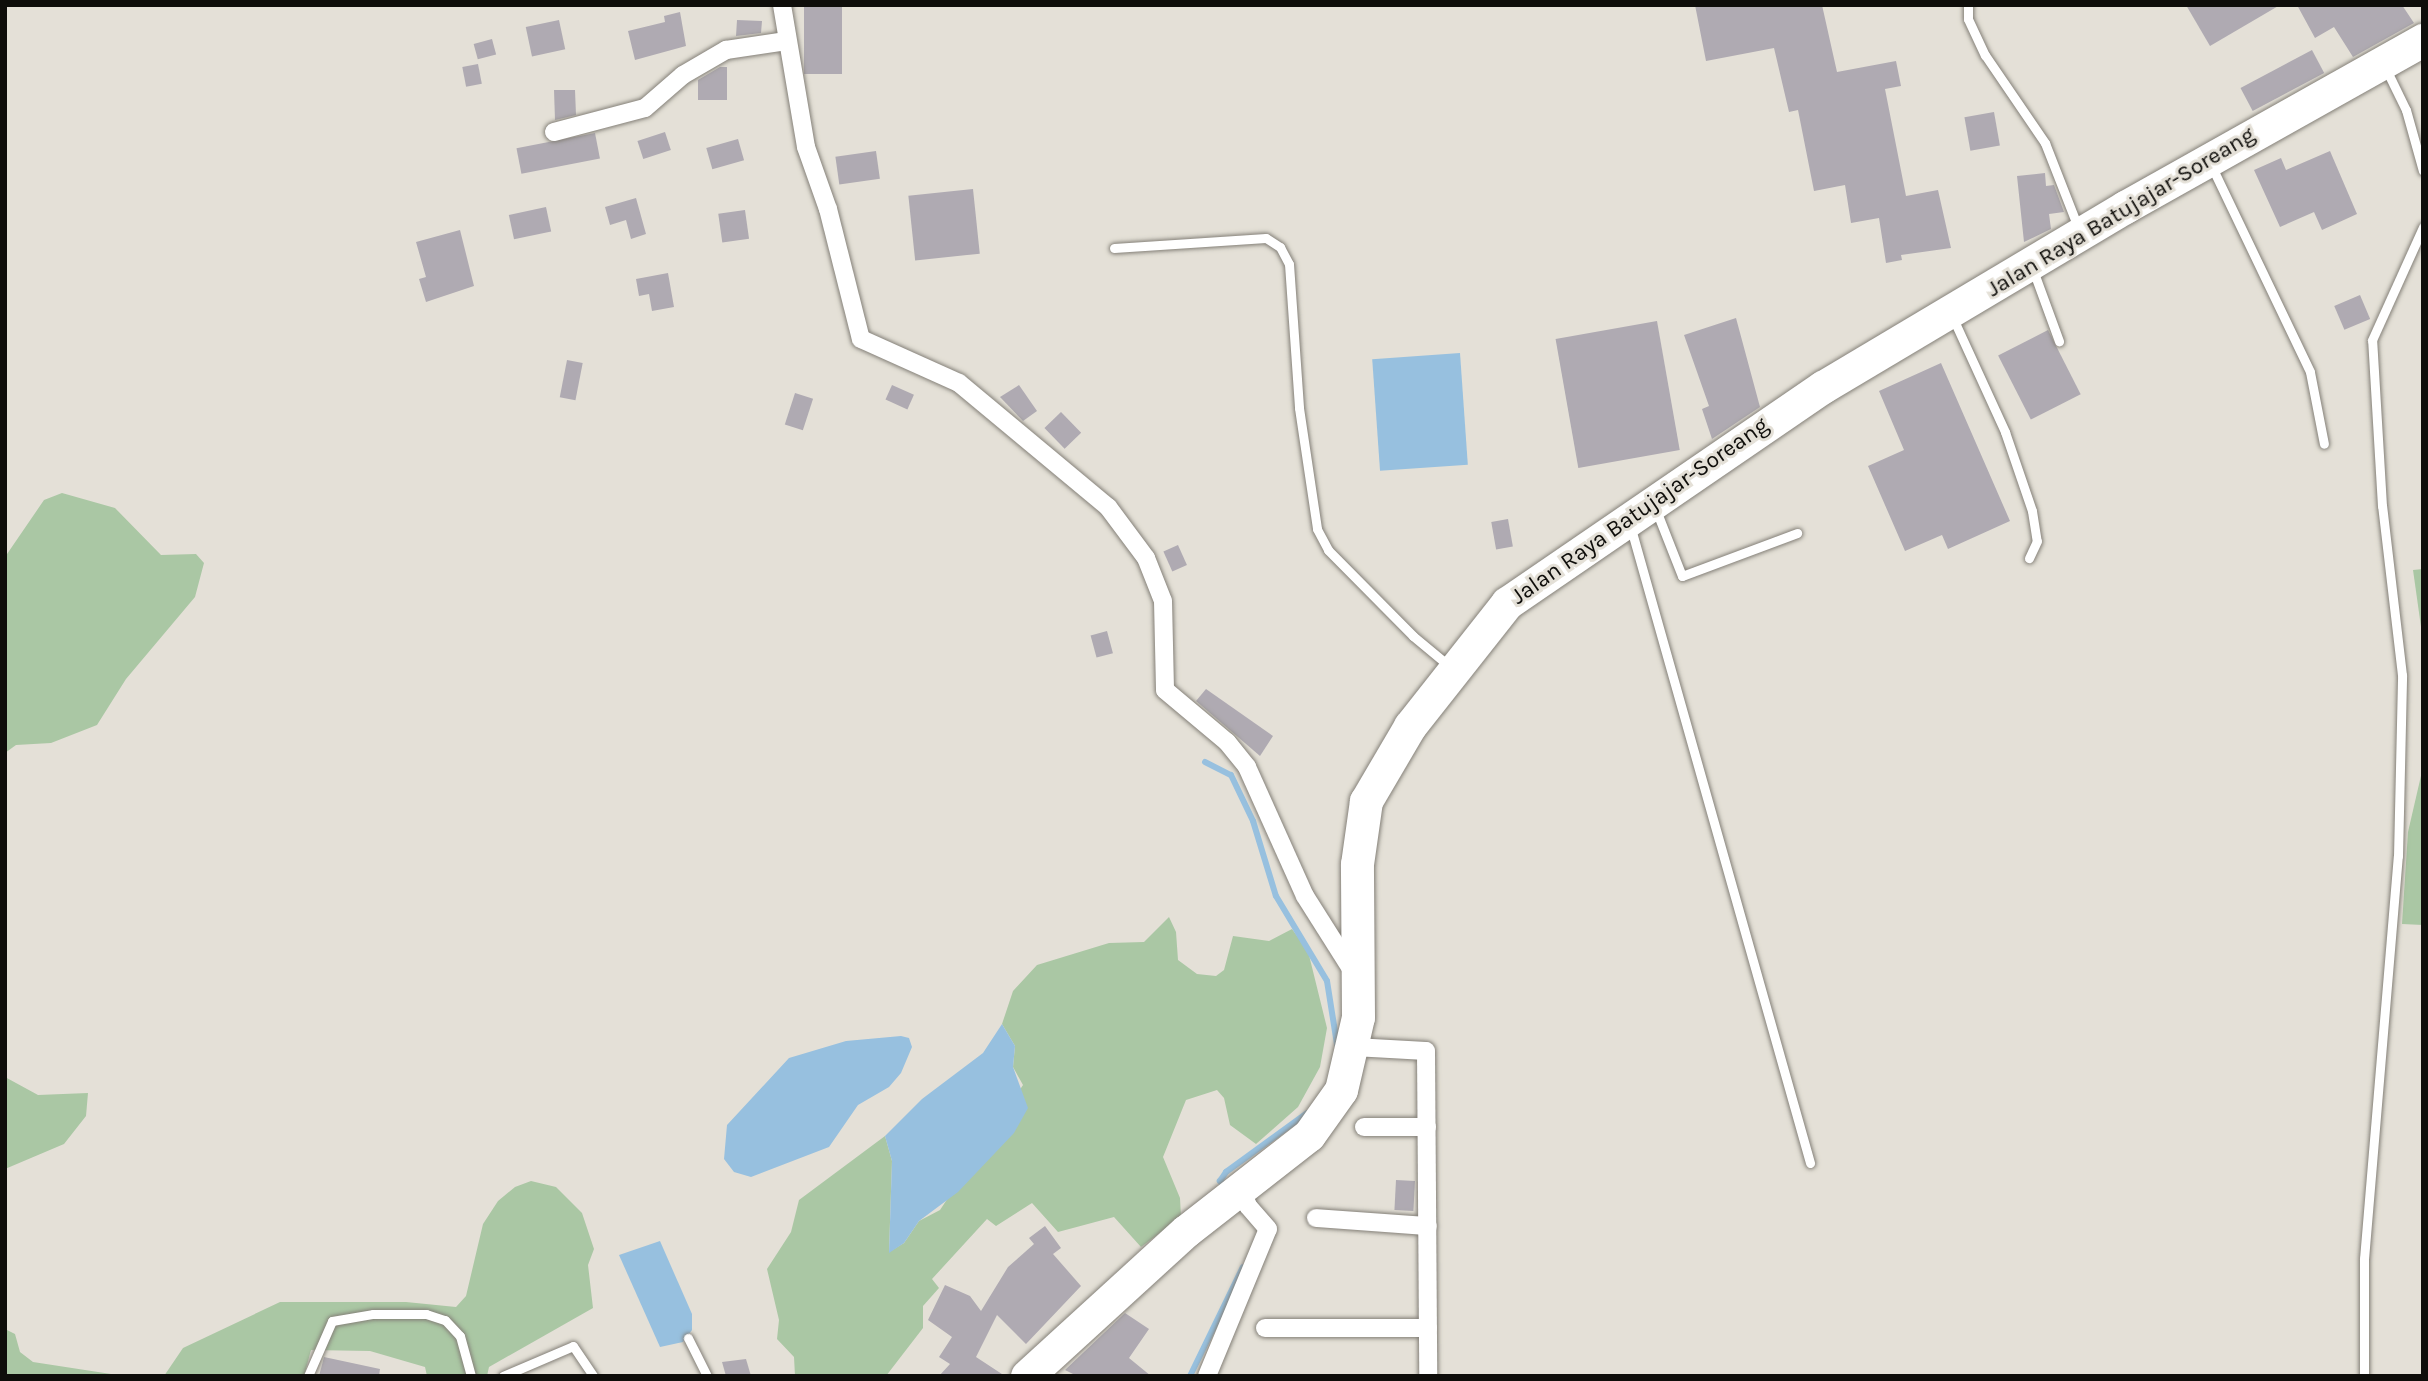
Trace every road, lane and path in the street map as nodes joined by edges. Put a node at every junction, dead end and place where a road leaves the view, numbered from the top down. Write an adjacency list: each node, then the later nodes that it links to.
1 (782, 5): 4 (street)
2 (1968, 5): 10 (lane)
3 (2423, 40): 5 (highway, Jalan Raya Batujajar-Soreang)
4 (786, 41): 6 (street); 20 (street)
5 (2382, 62): 7 (highway, Jalan Raya Batujajar-Soreang); 8 (lane)
6 (554, 132)
7 (2208, 159): 10 (highway, Jalan Raya Batujajar-Soreang); 15 (lane)
8 (2423, 171)
9 (2423, 227): 39 (lane)
10 (2081, 237): 12 (highway, Jalan Raya Batujajar-Soreang)
11 (1114, 248): 19 (lane)
12 (2031, 266): 13 (highway, Jalan Raya Batujajar-Soreang); 14 (lane)
13 (1951, 313): 16 (highway, Jalan Raya Batujajar-Soreang); 18 (lane)
14 (2059, 341)
15 (2324, 444)
16 (1640, 509): 17 (lane); 19 (highway, Jalan Raya Batujajar-Soreang); 24 (lane)
17 (1797, 533)
18 (2029, 558)
19 (1452, 668): 20 (highway, Jalan Raya Batujajar-Soreang)
20 (1357, 980): 21 (highway, Jalan Raya Batujajar-Soreang)
21 (1354, 1047): 23 (street); 25 (highway, Jalan Raya Batujajar-Soreang)
22 (1364, 1127): 23 (street)
23 (1427, 1127): 27 (street)
24 (1810, 1163)
25 (1241, 1188): 36 (highway, Jalan Raya Batujajar-Soreang); 37 (street)
26 (1316, 1218): 27 (street)
27 (1428, 1226): 29 (street)
28 (1265, 1328): 29 (street)
29 (1428, 1328): 38 (street)
30 (688, 1338): 35 (lane)
31 (308, 1376): 32 (lane)
32 (471, 1376)
33 (503, 1376): 34 (lane)
34 (593, 1376)
35 (707, 1376)
36 (1027, 1376)
37 (1208, 1376)
38 (1428, 1376)
39 (2364, 1376)

